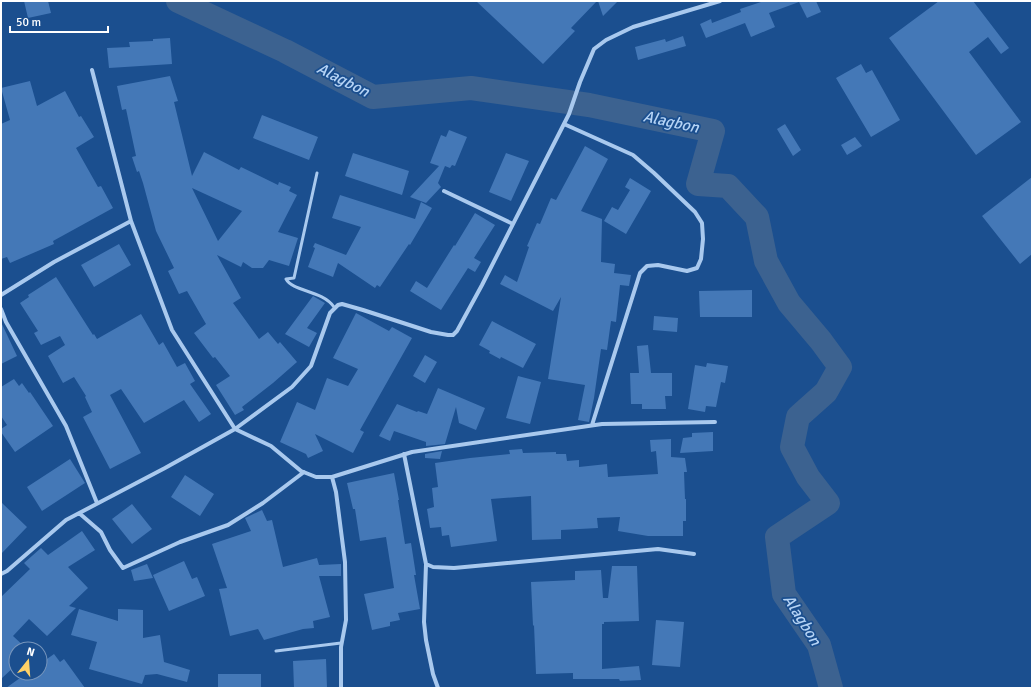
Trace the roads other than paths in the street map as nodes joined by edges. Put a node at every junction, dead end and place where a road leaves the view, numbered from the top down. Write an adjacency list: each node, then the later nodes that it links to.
1 (720, 1): 3 (street)
2 (92, 70): 6 (street)
3 (564, 124): 7 (street); 12 (street)
4 (317, 173): 9 (lane)
5 (444, 191): 7 (street)
6 (131, 222): 8 (street); 13 (street)
7 (513, 224): 9 (street)
8 (1, 295)
9 (334, 308): 13 (street)
10 (1, 309): 17 (street)
11 (715, 422): 12 (street)
12 (592, 425): 14 (street)
13 (235, 429): 15 (street); 17 (street)
14 (404, 454): 16 (street); 20 (street)
15 (304, 472): 16 (street); 18 (street)
16 (332, 477): 22 (street)
17 (97, 503): 18 (street)
18 (79, 513): 21 (street)
19 (694, 554): 20 (street)
20 (426, 564): 25 (street)
21 (1, 574)
22 (341, 643): 23 (lane); 24 (street)
23 (276, 651)
24 (341, 688)
25 (438, 688)

